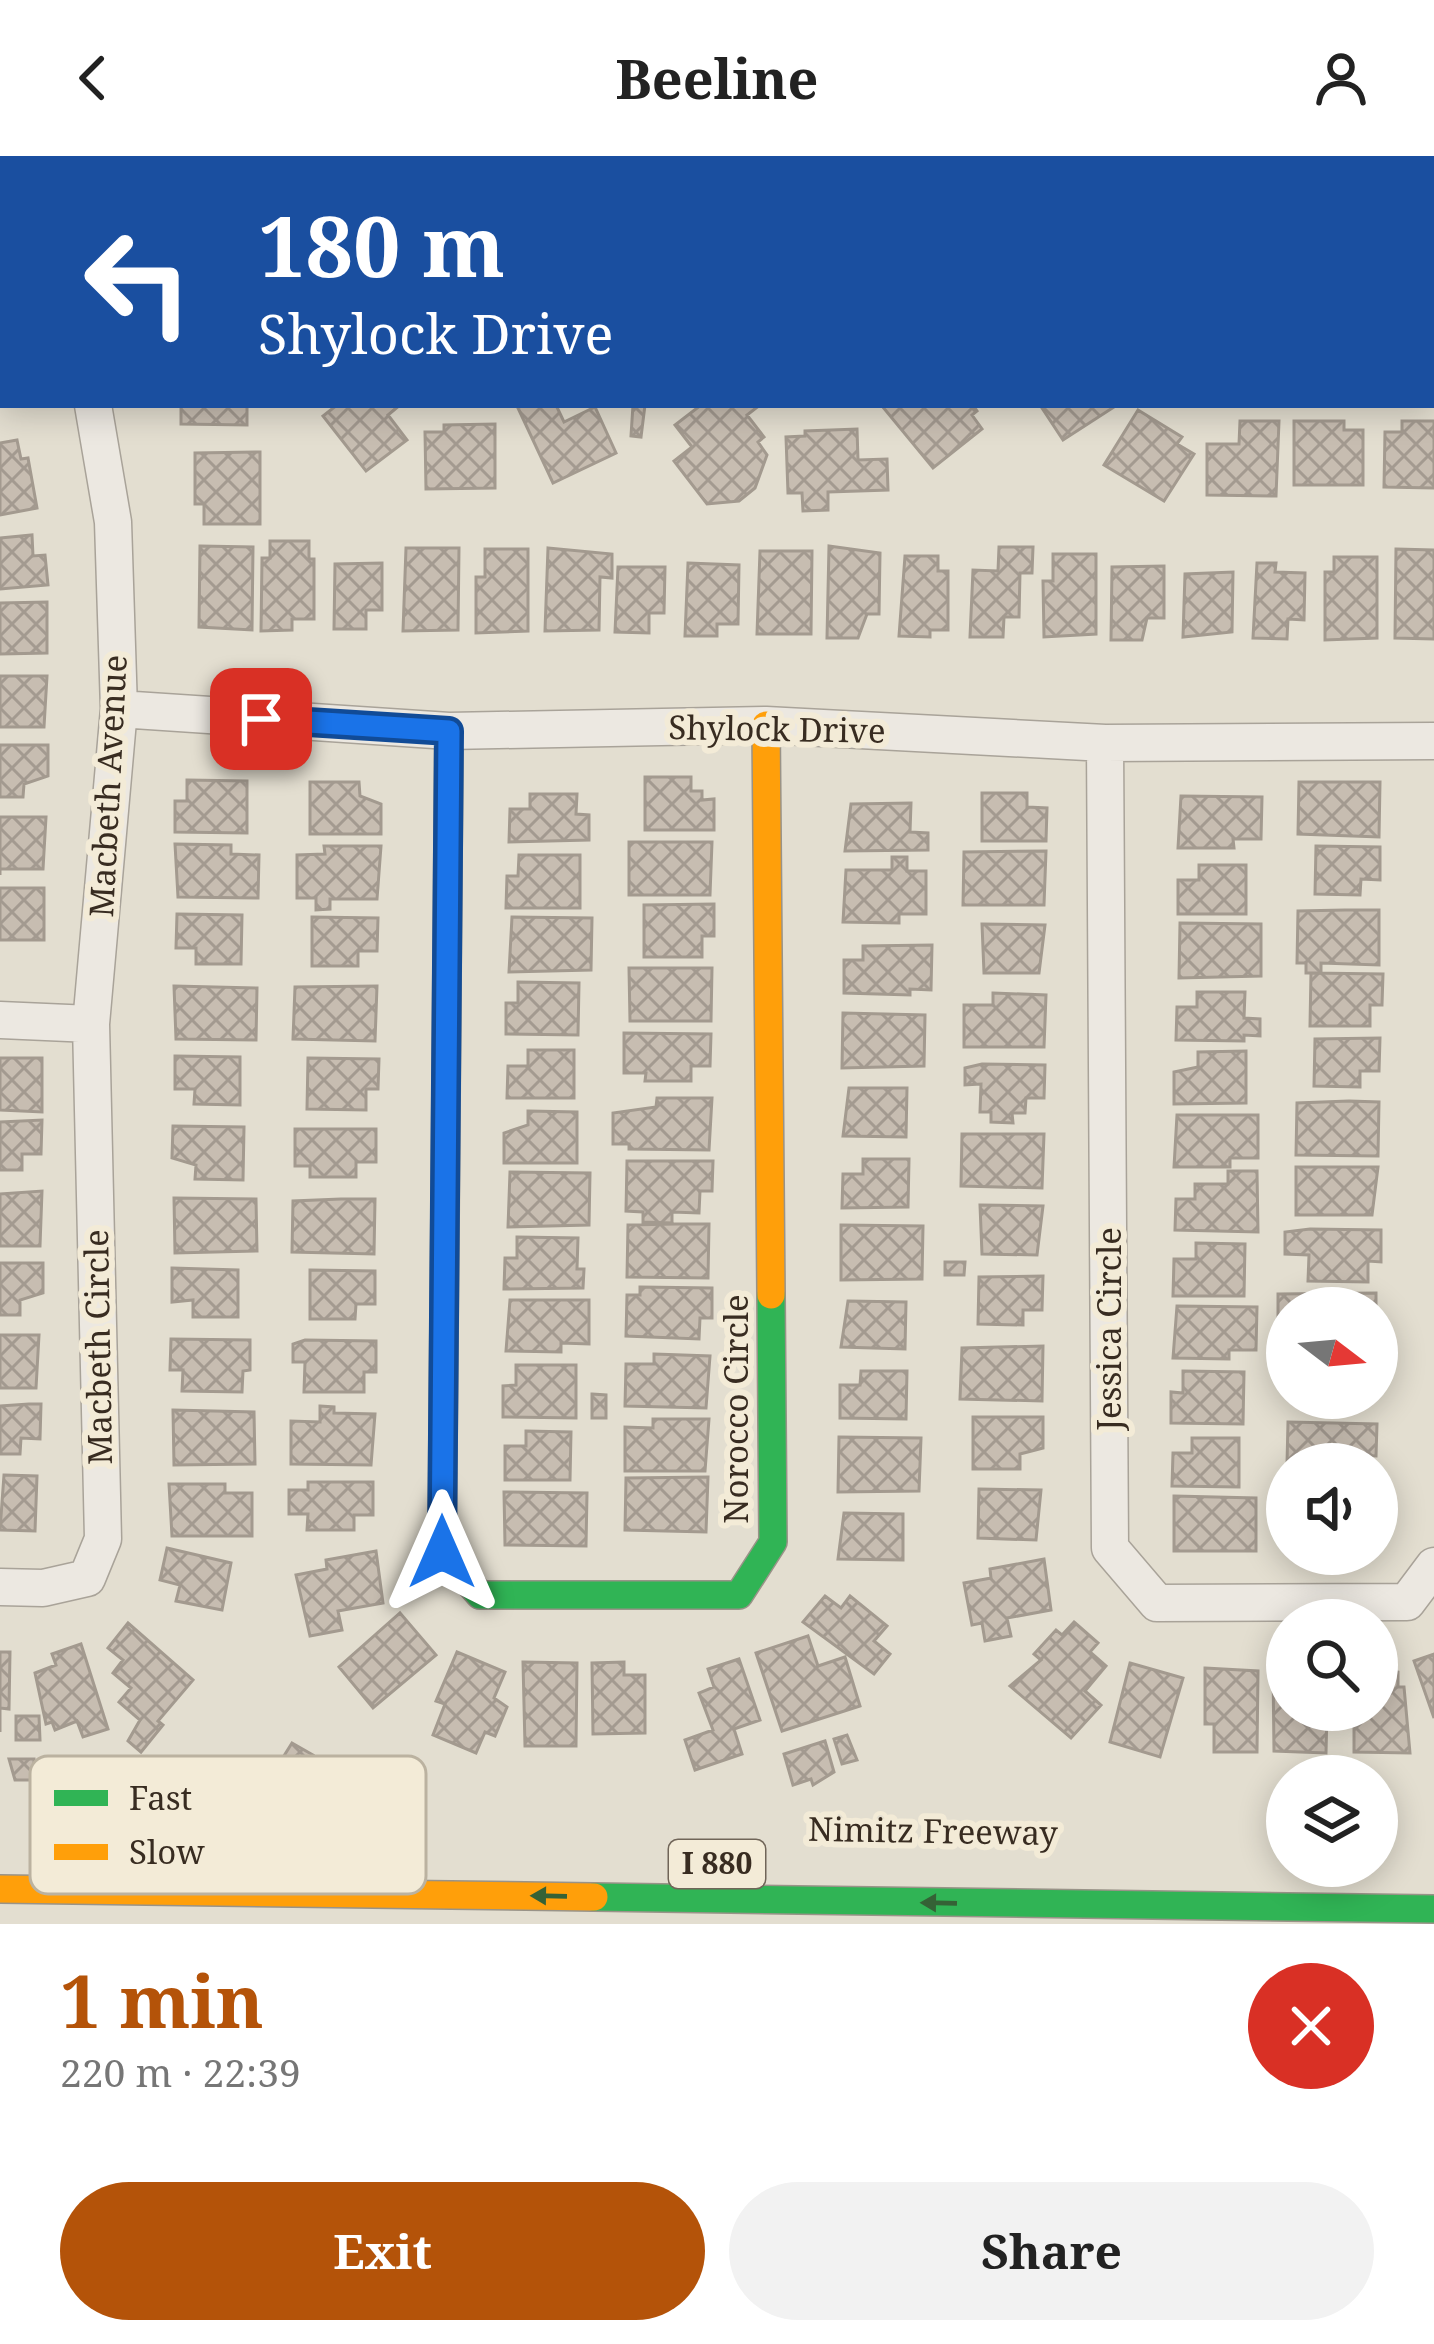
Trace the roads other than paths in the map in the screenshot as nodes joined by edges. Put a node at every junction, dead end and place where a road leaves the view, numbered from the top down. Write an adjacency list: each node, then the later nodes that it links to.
1 (94, 408): 2 (street, Macbeth Avenue)
2 (119, 710): 4 (street, Shylock Drive); 8 (street, Macbeth Avenue)
3 (766, 724): 4 (street, Shylock Drive); 4 (main road, Norocco Circle); 6 (street, Shylock Drive)
4 (449, 731)
5 (1434, 741): 6 (street, Shylock Drive)
6 (1106, 743): 9 (street, Jessica Circle)
7 (0, 1020): 8 (street)
8 (91, 1024): 10 (street, Macbeth Circle)
9 (1434, 1566)
10 (0, 1587)
11 (0, 1888): 12 (main road, I 880, one-way to 11)
12 (30, 1888)
13 (410, 1894): 14 (main road, I 880, one-way to 13)
14 (1434, 1909)

